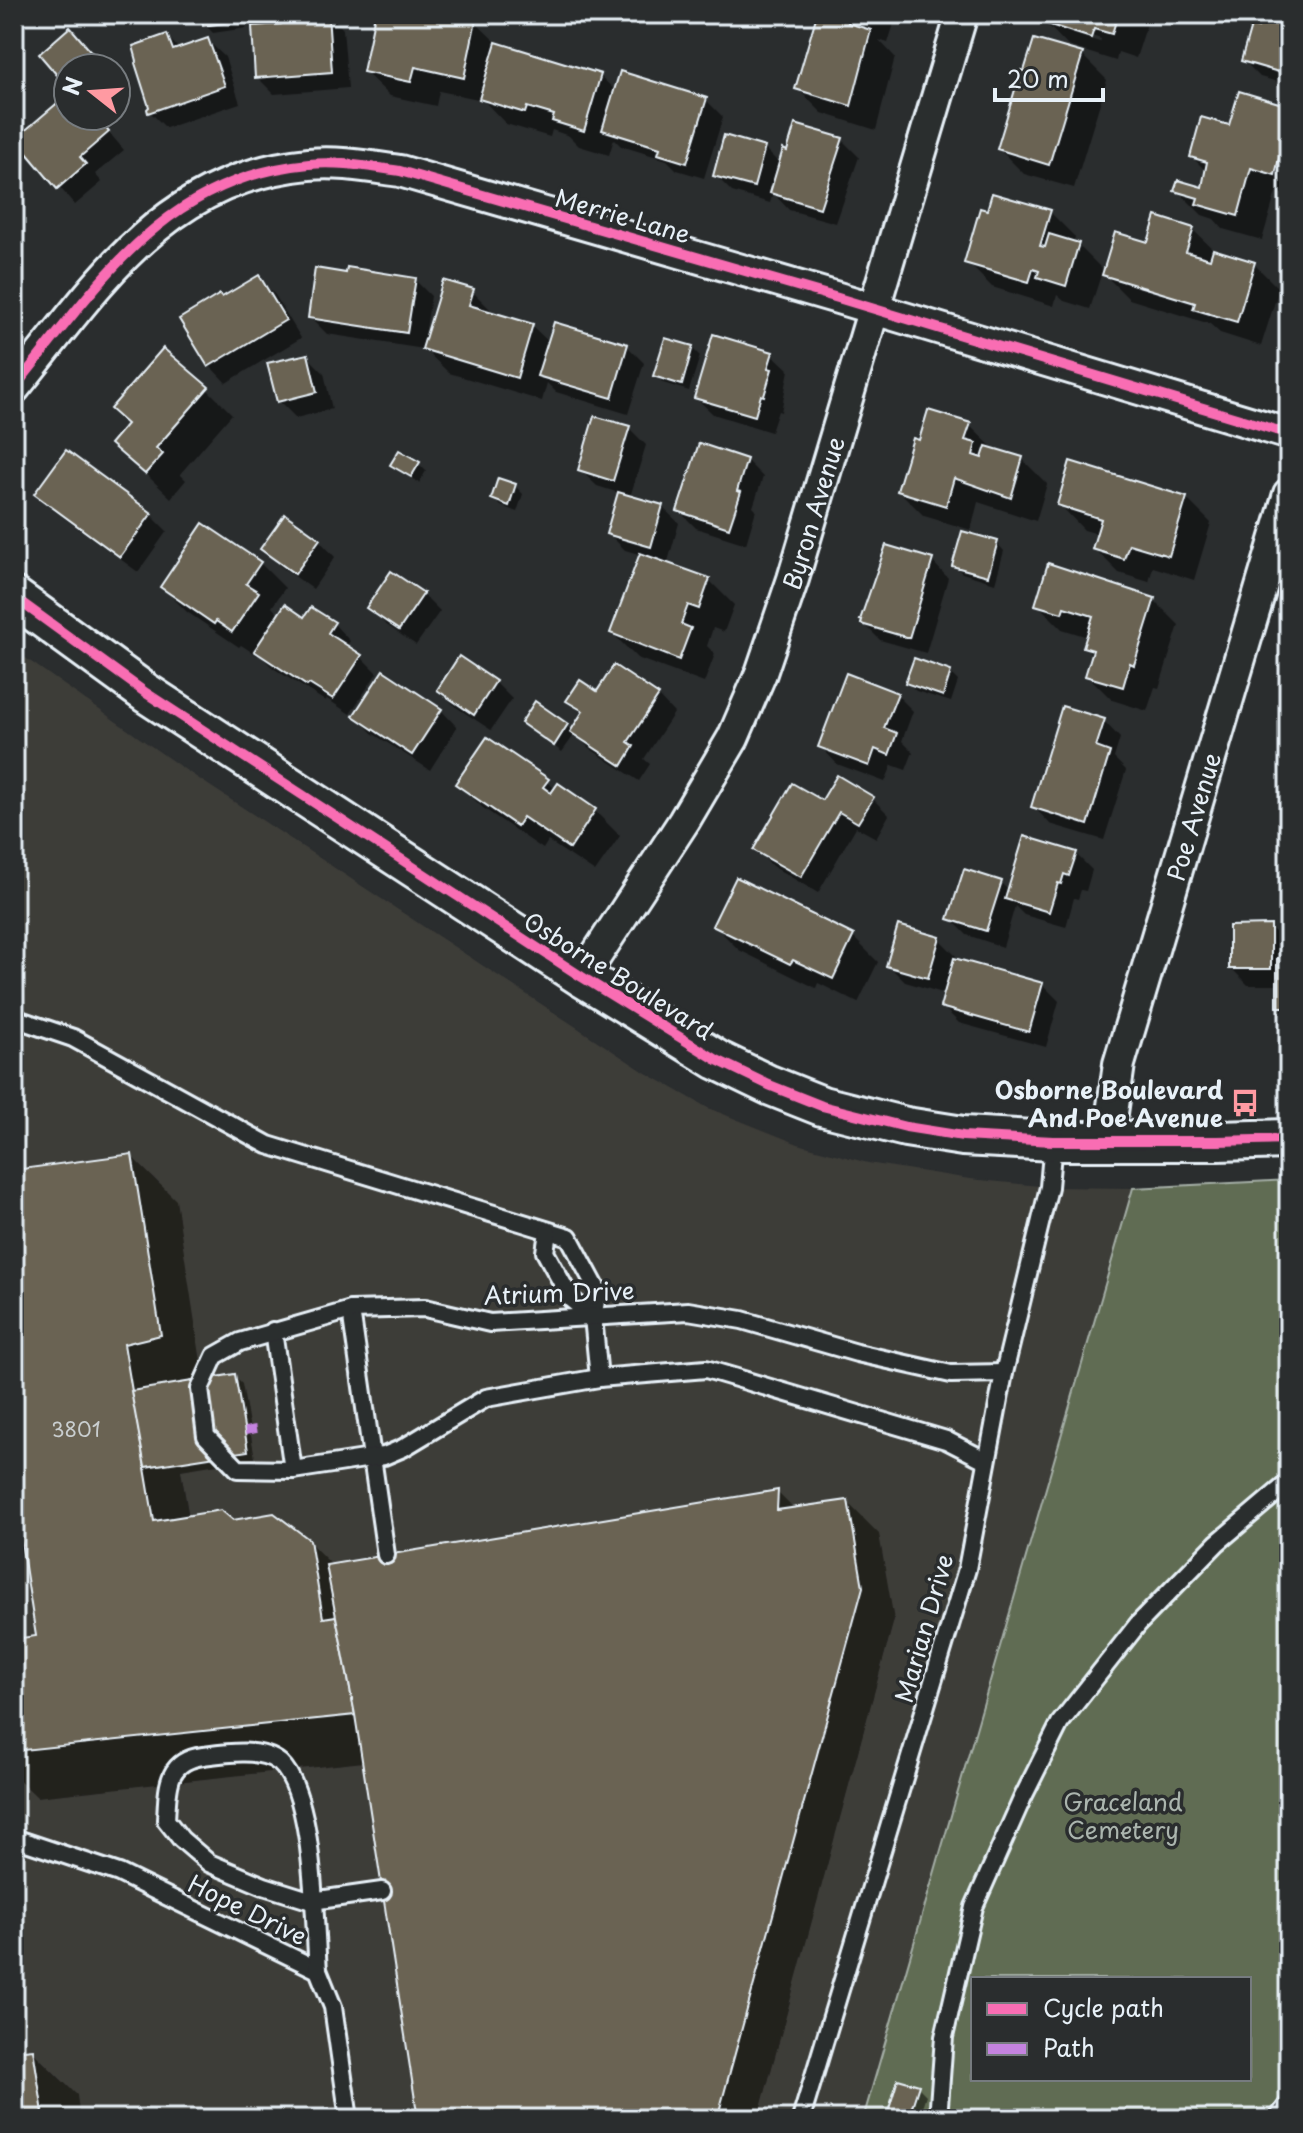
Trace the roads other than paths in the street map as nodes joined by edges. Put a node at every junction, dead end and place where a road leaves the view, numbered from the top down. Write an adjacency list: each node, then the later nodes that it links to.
1 (962, 14): 2 (street, Byron Avenue)
2 (874, 309): 3 (street, Merrie Lane); 4 (street, Merrie Lane); 7 (street, Byron Avenue)
3 (14, 388)
4 (1289, 434)
5 (1289, 494): 11 (street, Poe Avenue)
6 (14, 597): 7 (street, Osborne Boulevard)
7 (582, 977): 10 (street, Osborne Boulevard)
8 (14, 1018): 12 (lane)
9 (1289, 1139): 11 (street, Osborne Boulevard)
10 (1053, 1141): 11 (street, Osborne Boulevard); 16 (lane, Marian Drive)
11 (1108, 1141)
12 (548, 1232): 14 (lane); 14 (lane)
13 (351, 1310): 14 (lane, Atrium Drive); 15 (lane, Atrium Drive); 18 (lane)
14 (593, 1317): 16 (lane, Atrium Drive); 17 (lane)
15 (273, 1331): 20 (lane); 20 (lane, Atrium Drive)
16 (1004, 1373): 19 (lane, Marian Drive)
17 (599, 1378): 18 (lane, Atrium Drive); 19 (lane, Atrium Drive)
18 (371, 1458): 20 (lane, Atrium Drive); 22 (lane)
19 (987, 1461): 29 (lane, Marian Drive)
20 (293, 1470)
21 (1289, 1482): 30 (lane)
22 (386, 1555)
23 (14, 1838): 26 (lane, Hope Drive)
24 (382, 1891): 25 (lane)
25 (312, 1901): 25 (lane); 26 (lane)
26 (318, 1970): 28 (lane, Hope Drive)
27 (1289, 2103): 31 (lane)
28 (349, 2119)
29 (801, 2119)
30 (938, 2119)
31 (1277, 2119)

